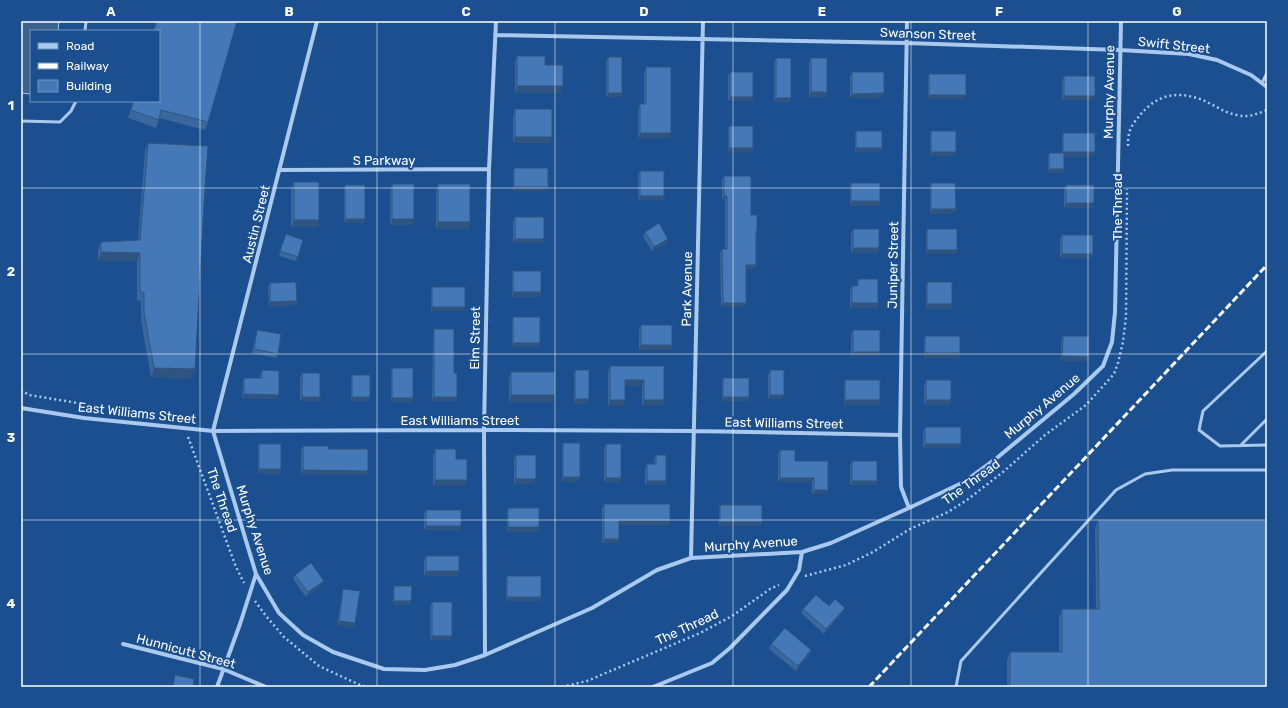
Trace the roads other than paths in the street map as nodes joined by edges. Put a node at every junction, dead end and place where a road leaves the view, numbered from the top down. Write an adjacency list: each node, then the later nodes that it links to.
1 (317, 21): 16 (street, Austin Street)
2 (496, 21): 6 (street, Elm Street)
3 (703, 21): 7 (street, Park Avenue)
4 (907, 21): 8 (street, Juniper Street)
5 (1121, 21): 9 (street, Murphy Avenue)
6 (495, 35): 7 (street, Swanson Street); 15 (street, Elm Street)
7 (703, 38): 8 (street, Swanson Street); 22 (street, Park Avenue)
8 (906, 43): 9 (street, Swanson Street); 23 (street, Juniper Street)
9 (1120, 50): 11 (street, Swift Street); 27 (street, Murphy Avenue)
10 (1267, 73): 11 (lane)
11 (1262, 83): 12 (street, Swift Street)
12 (1267, 86)
13 (75, 102): 14 (lane)
14 (21, 121)
15 (489, 169): 16 (street, S Parkway); 20 (street, Elm Street)
16 (279, 170): 21 (street, Austin Street)
17 (1267, 350): 25 (lane)
18 (21, 408): 21 (street, East Williams Street)
19 (1267, 419): 25 (lane)
20 (484, 430): 21 (street, East Williams Street); 22 (street, East Williams Street); 32 (street, Elm Street)
21 (214, 431): 30 (street, Murphy Avenue)
22 (694, 431): 23 (street, East Williams Street); 29 (street, Park Avenue)
23 (900, 435): 27 (street, Juniper Street)
24 (1267, 445): 25 (lane)
25 (1240, 446)
26 (1267, 470): 37 (lane)
27 (909, 508): 28 (street, Murphy Avenue)
28 (802, 552): 29 (street, Murphy Avenue); 36 (street)
29 (691, 558): 32 (street, Murphy Avenue)
30 (256, 574): 32 (street, Murphy Avenue); 33 (street)
31 (123, 644): 33 (street, Hunnicutt Street)
32 (485, 655)
33 (223, 669): 34 (street); 35 (street, Hunnicutt Street)
34 (217, 687)
35 (266, 687)
36 (653, 687)
37 (956, 687)

